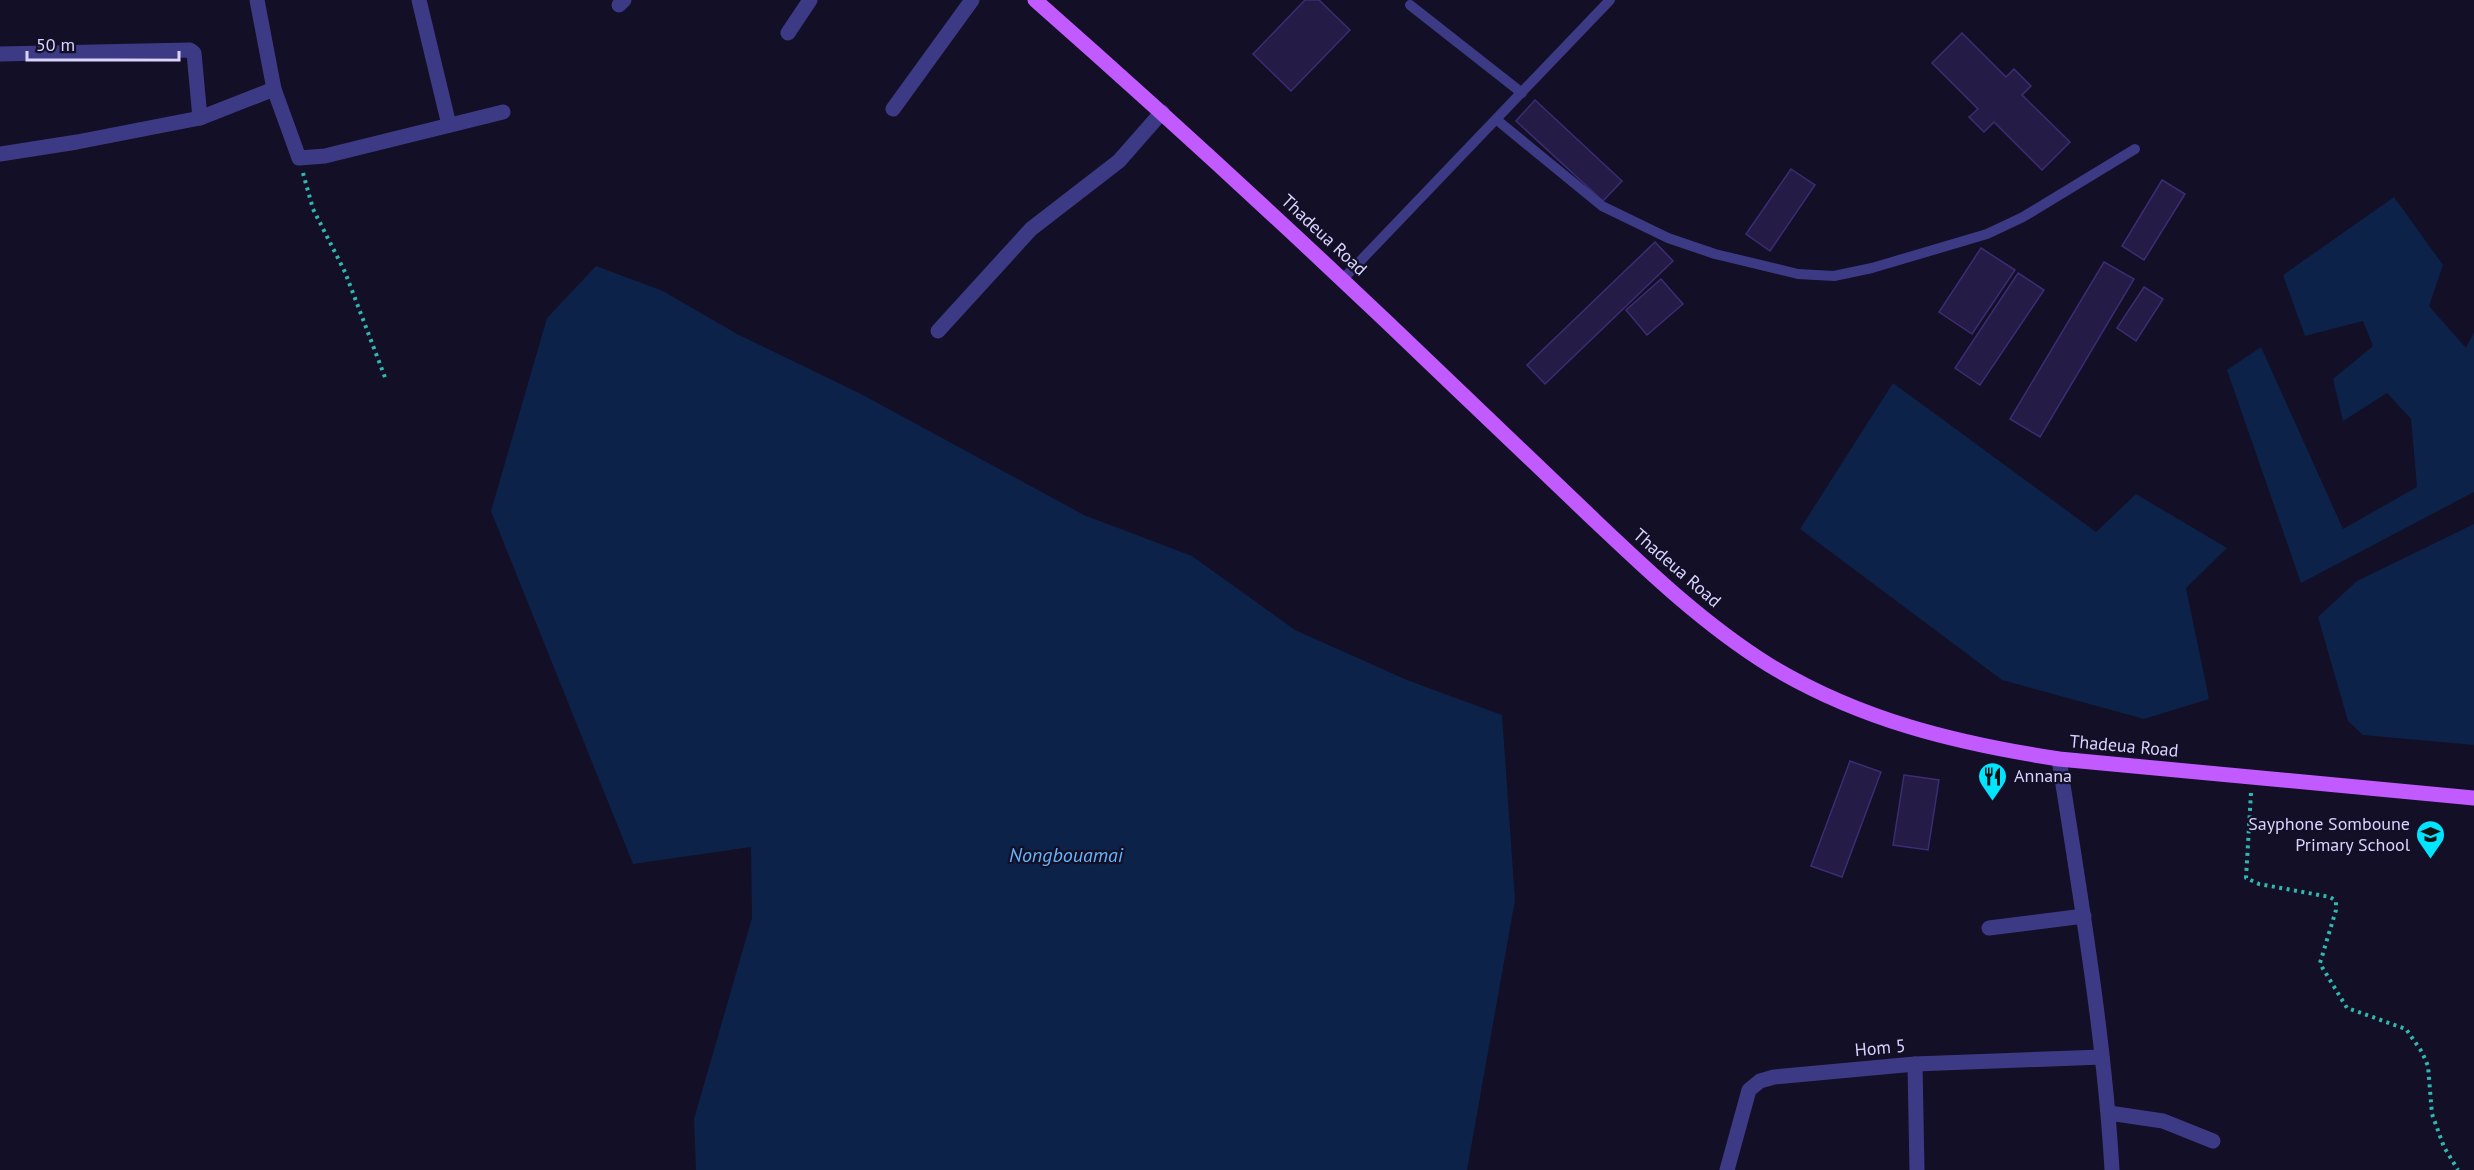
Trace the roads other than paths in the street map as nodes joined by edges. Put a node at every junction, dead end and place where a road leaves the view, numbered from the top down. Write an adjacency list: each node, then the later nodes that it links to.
1 (258, 0): 10 (street)
2 (419, 0): 17 (street)
3 (810, 0): 8 (street)
4 (972, 0): 12 (street)
5 (1035, 0): 14 (main road, Thadeua Road)
6 (1610, 0): 11 (lane)
7 (1410, 5): 11 (lane)
8 (788, 33)
9 (0, 54): 15 (street)
10 (274, 89): 15 (street); 17 (street)
11 (1522, 93): 16 (lane)
12 (894, 109)
13 (503, 112): 17 (street)
14 (1162, 112): 20 (main road, Thadeua Road); 21 (street)
15 (200, 118): 19 (street)
16 (1497, 120): 18 (lane); 20 (lane)
17 (448, 125)
18 (2135, 149)
19 (0, 154)
20 (1343, 279): 22 (main road, Thadeua Road)
21 (938, 331)
22 (2059, 759): 23 (main road, Thadeua Road); 24 (street)
23 (2474, 798)
24 (2084, 916): 25 (street); 26 (street)
25 (1989, 928)
26 (2102, 1057): 27 (street, Hom 5); 28 (street)
27 (1915, 1064): 30 (street, Hom 5); 31 (street)
28 (2109, 1113): 29 (street); 32 (street)
29 (2213, 1141)
30 (1727, 1170)
31 (1917, 1170)
32 (2112, 1170)

